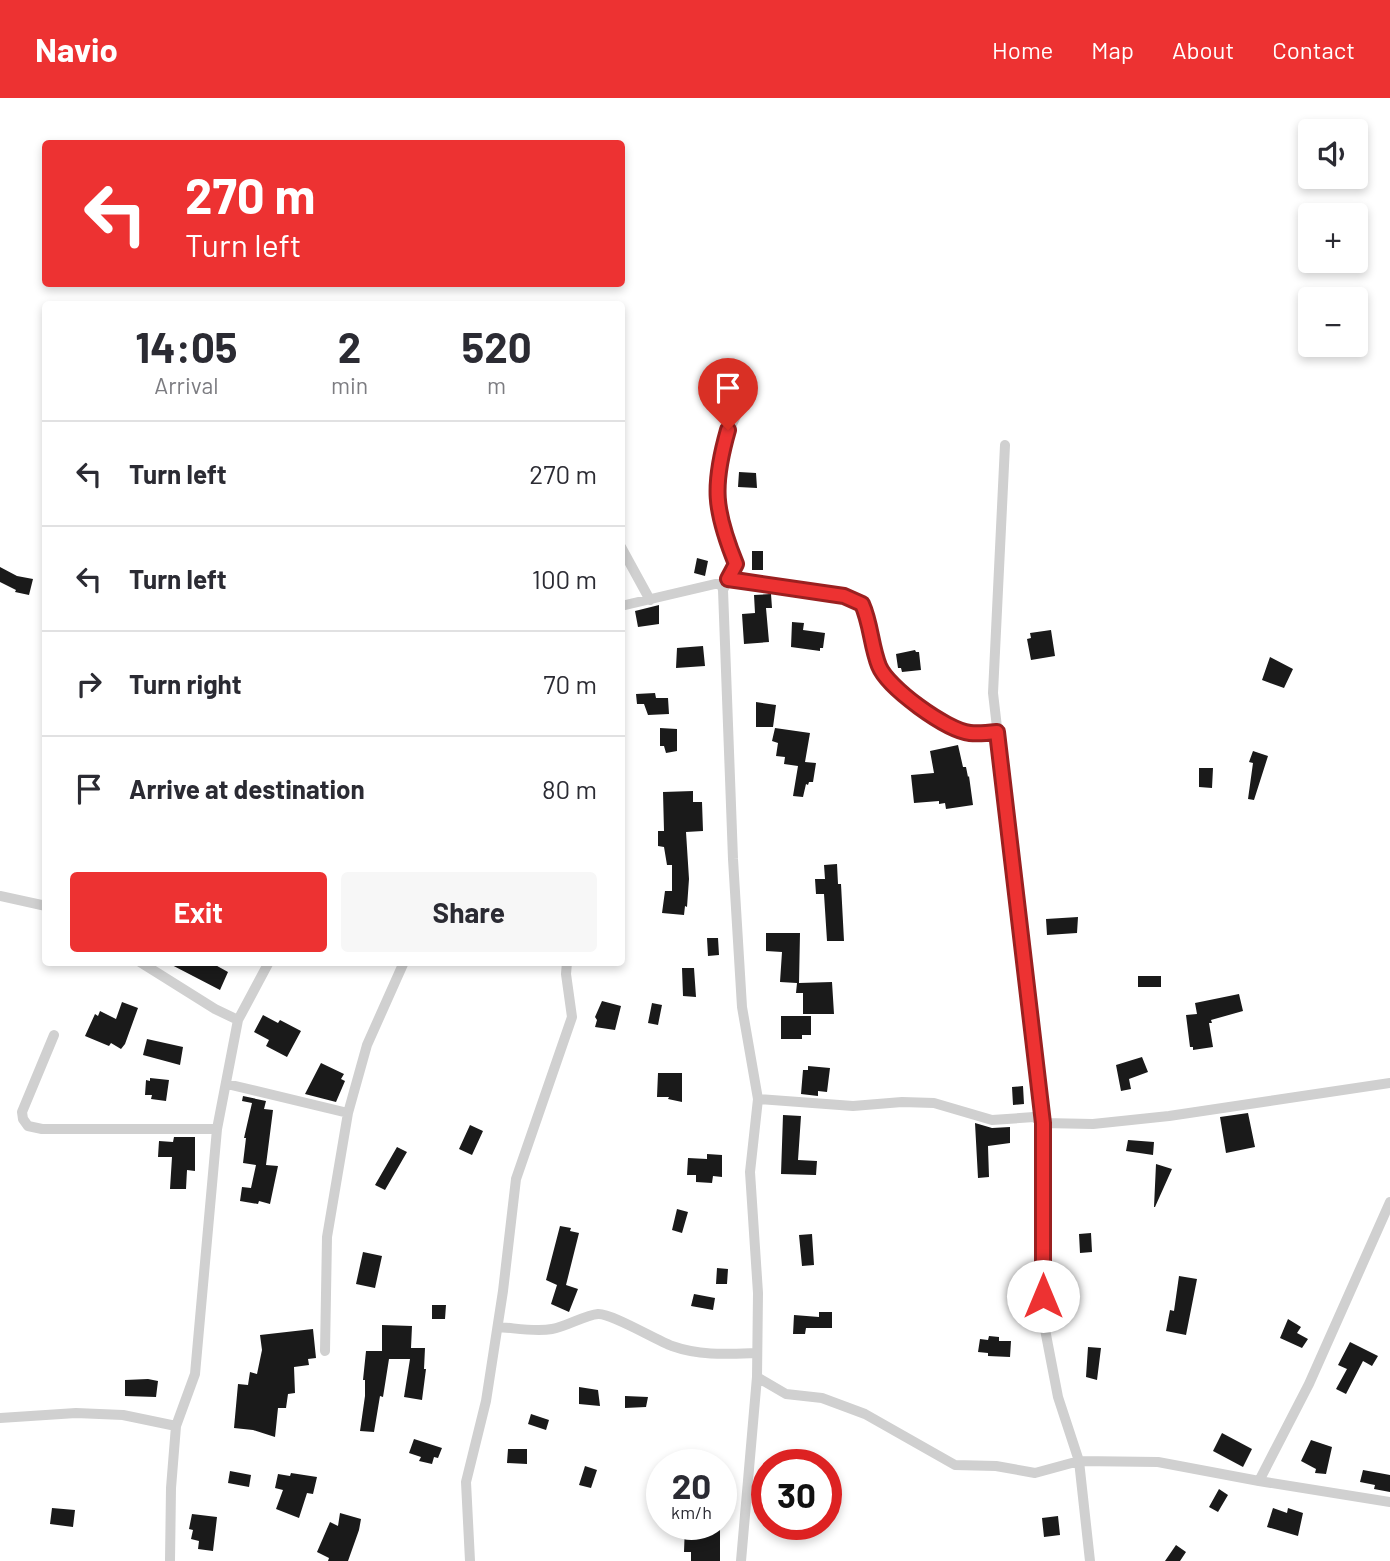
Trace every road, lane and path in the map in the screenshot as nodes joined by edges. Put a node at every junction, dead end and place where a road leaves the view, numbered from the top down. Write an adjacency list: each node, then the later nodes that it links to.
1 (742, 405): 4 (street)
2 (1005, 445): 7 (street)
3 (625, 554): 5 (street)
4 (726, 584): 5 (street); 7 (street); 18 (street)
5 (650, 600): 6 (street)
6 (625, 605)
7 (997, 732): 20 (street)
8 (0, 896): 9 (street)
9 (42, 905)
10 (147, 966): 14 (street)
11 (267, 966): 14 (street)
12 (402, 966): 19 (street)
13 (567, 966): 23 (street)
14 (238, 1020): 17 (street)
15 (54, 1035): 21 (street)
16 (1390, 1083): 20 (street)
17 (227, 1084): 19 (street); 21 (street)
18 (758, 1099): 20 (street); 25 (street)
19 (348, 1113): 24 (street)
20 (1043, 1123): 29 (street)
21 (217, 1129): 28 (street)
22 (1390, 1202): 30 (street)
23 (498, 1327): 25 (street); 33 (street)
24 (325, 1351)
25 (757, 1353): 26 (street)
26 (757, 1377): 29 (street); 34 (street)
27 (0, 1418): 28 (street)
28 (176, 1426): 32 (street)
29 (1079, 1461): 30 (street); 35 (street)
30 (1259, 1481): 31 (street)
31 (1390, 1502)
32 (170, 1561)
33 (470, 1561)
34 (741, 1561)
35 (1090, 1561)

